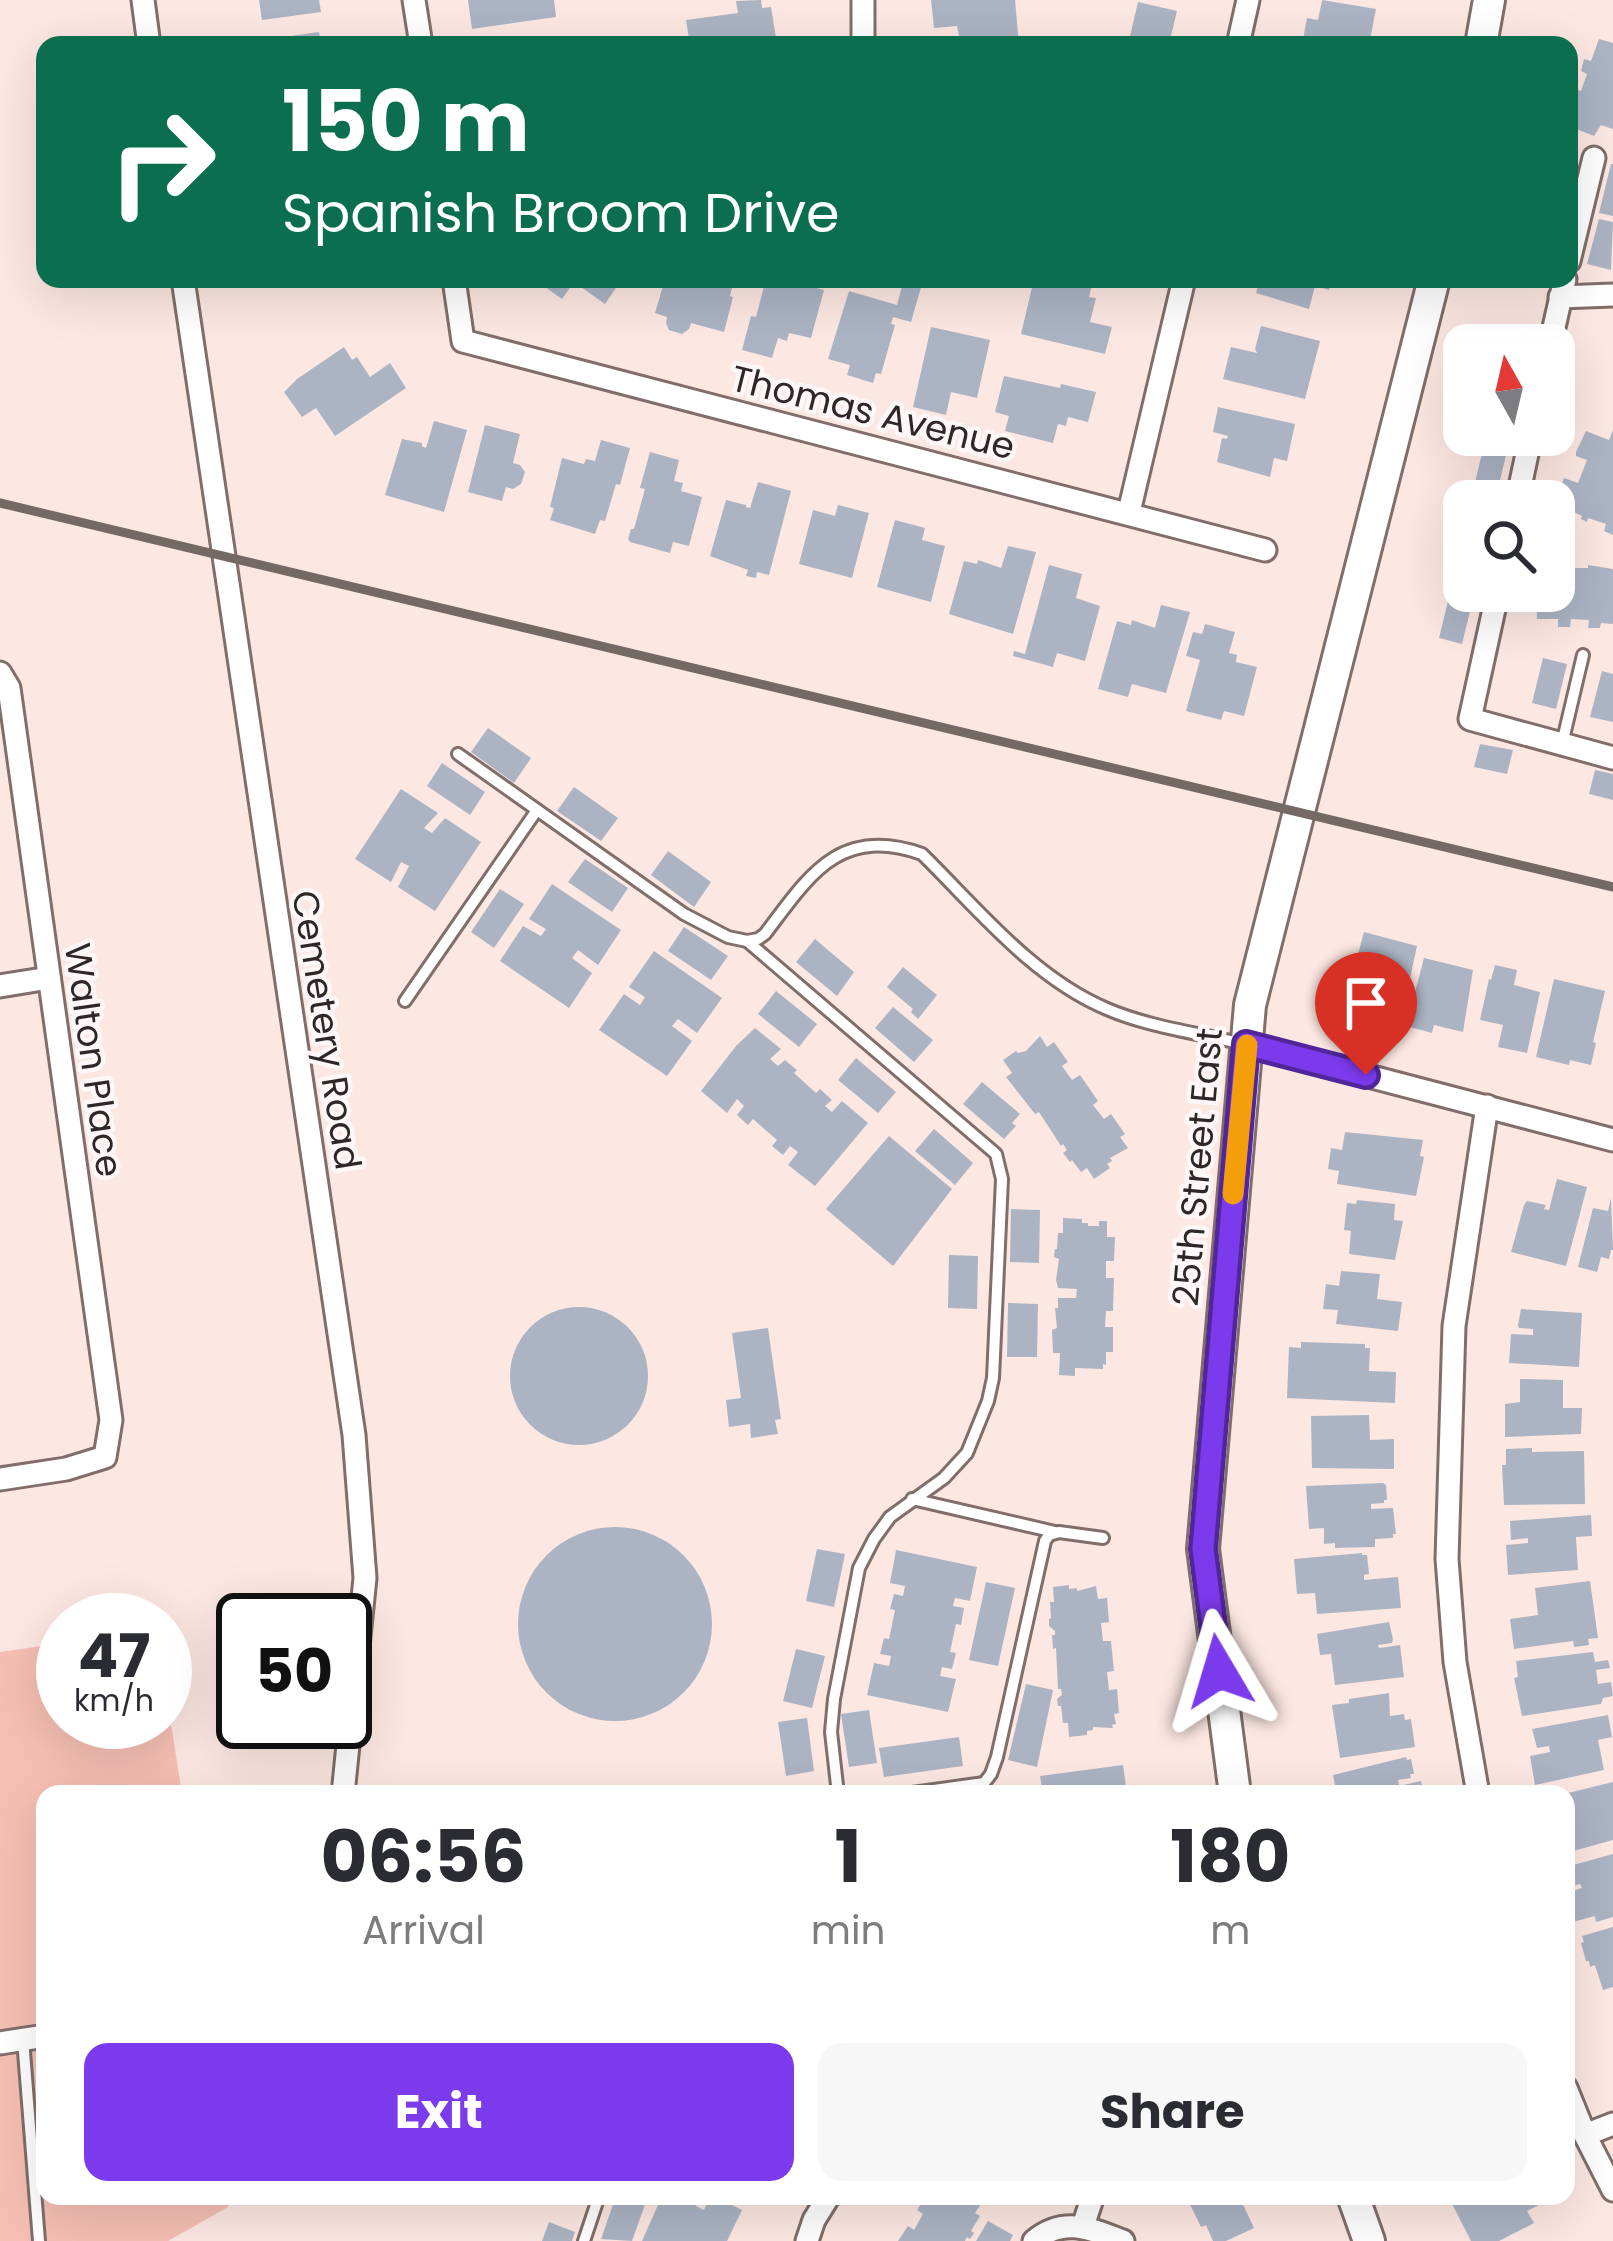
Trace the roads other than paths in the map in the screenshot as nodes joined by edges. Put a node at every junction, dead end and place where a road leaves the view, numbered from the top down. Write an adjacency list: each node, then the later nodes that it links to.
1 (142, 0): 6 (street)
2 (414, 0): 7 (street)
3 (863, 0): 8 (street)
4 (1248, 0): 9 (street)
5 (1490, 0): 10 (main road)
6 (148, 36)
7 (420, 36)
8 (863, 36)
9 (1240, 36)
10 (1482, 36)
11 (1594, 158): 12 (street)
12 (1578, 224)
13 (184, 288): 40 (street, Cemetery Road)
14 (455, 288): 20 (street, Thomas Avenue)
15 (1182, 288): 20 (street)
16 (1432, 288): 33 (main road, 25th Street East)
17 (1562, 288): 18 (street); 19 (street)
18 (1613, 295)
19 (1554, 324)
20 (1130, 512): 21 (street, Thomas Avenue)
21 (1264, 550)
22 (1493, 612): 25 (street)
23 (1583, 656): 25 (lane)
24 (0, 673): 30 (street, Walton Place)
25 (1562, 744): 27 (street)
26 (458, 754): 28 (lane)
27 (1613, 758)
28 (537, 810): 29 (lane); 32 (lane)
29 (747, 940): 33 (lane); 37 (lane)
30 (49, 978): 31 (street); 36 (street, Walton Place)
31 (0, 986)
32 (405, 1001)
33 (1246, 1044): 34 (street); 43 (main road, 25th Street East)
34 (1486, 1106): 35 (street); 44 (street)
35 (1613, 1140)
36 (0, 1479)
37 (912, 1499): 38 (lane); 41 (lane)
38 (1059, 1532): 39 (lane); 42 (lane)
39 (1103, 1538)
40 (344, 1785)
41 (837, 1785)
42 (969, 1785)
43 (1234, 1785)
44 (1476, 1785)
45 (23, 2039): 50 (lane)
46 (1575, 2110): 48 (street)
47 (1613, 2124): 48 (street)
48 (1585, 2134): 49 (street)
49 (1613, 2190)
50 (36, 2203)
51 (36, 2205): 57 (lane)
52 (596, 2205): 58 (lane)
53 (823, 2205): 59 (street)
54 (1090, 2205): 56 (street)
55 (1356, 2205): 62 (main road)
56 (1083, 2226): 60 (street); 61 (street)
57 (39, 2241)
58 (584, 2241)
59 (807, 2241)
60 (1034, 2241)
61 (1124, 2241)
62 (1369, 2241)

